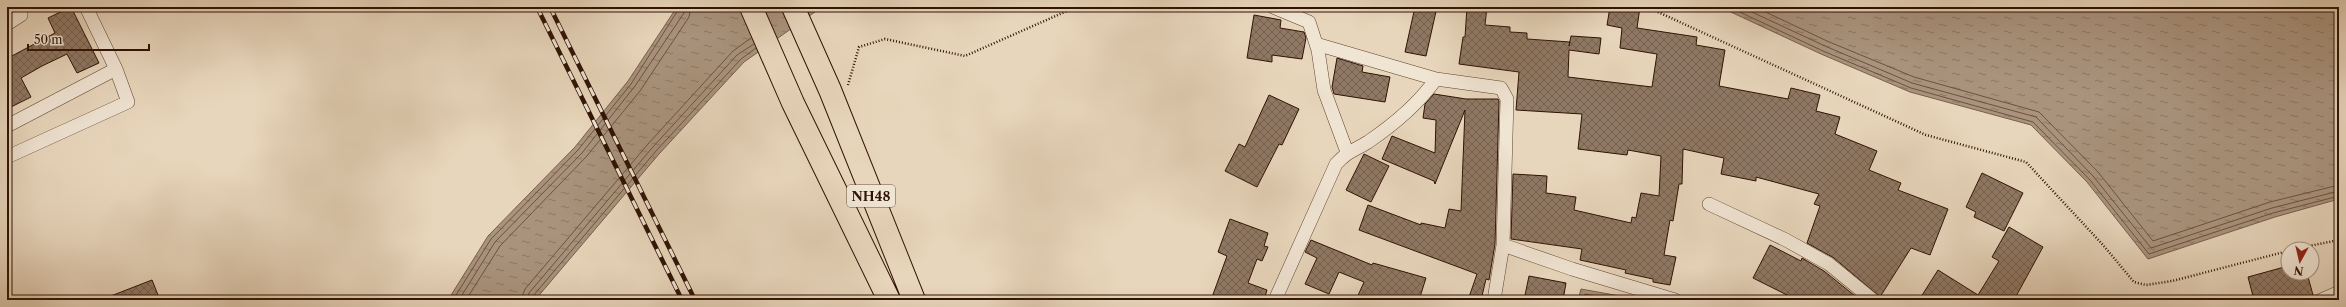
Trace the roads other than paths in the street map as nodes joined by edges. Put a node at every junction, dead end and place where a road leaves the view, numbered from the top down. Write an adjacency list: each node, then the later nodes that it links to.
1 (21, 7): 6 (street)
2 (86, 7): 8 (street)
3 (751, 7): 16 (highway, NH48)
4 (792, 7): 17 (highway, NH48)
5 (1273, 7): 7 (street)
6 (7, 24)
7 (1316, 44): 9 (street); 11 (street)
8 (116, 70): 10 (street); 12 (street)
9 (1436, 79): 11 (street); 14 (street)
10 (7, 126)
11 (1347, 152): 18 (street)
12 (7, 157)
13 (1709, 204): 21 (street)
14 (1503, 245): 19 (street); 20 (street)
15 (2339, 290): 22 (lane)
16 (889, 300)
17 (914, 300)
18 (1274, 300)
19 (1494, 300)
20 (1675, 300)
21 (1872, 300)
22 (2314, 300)

